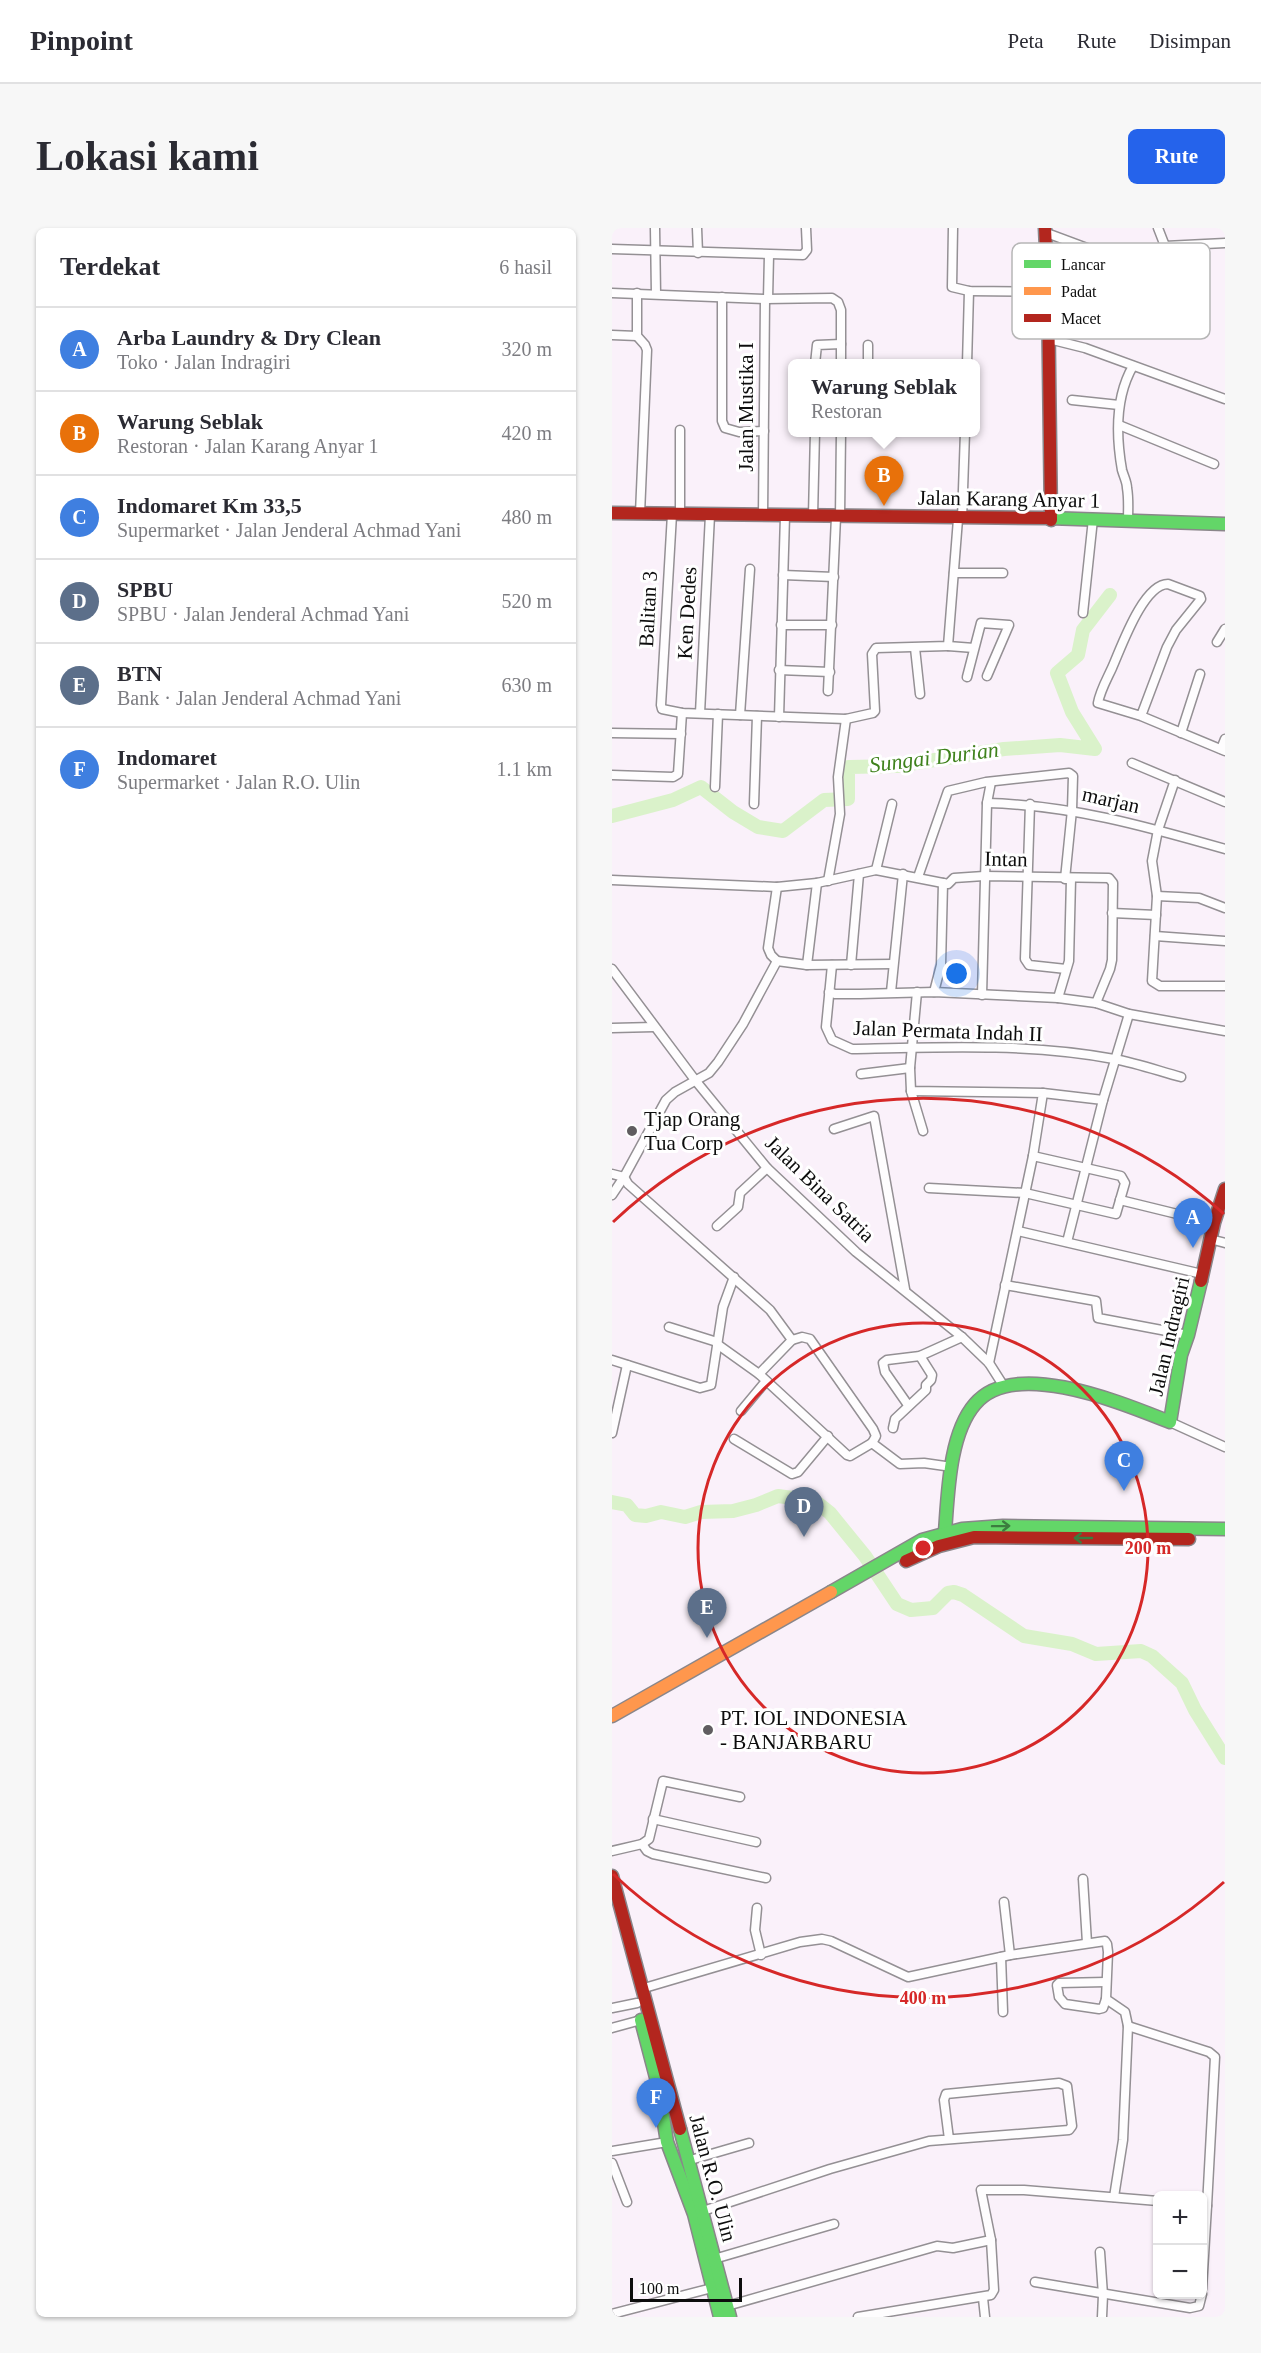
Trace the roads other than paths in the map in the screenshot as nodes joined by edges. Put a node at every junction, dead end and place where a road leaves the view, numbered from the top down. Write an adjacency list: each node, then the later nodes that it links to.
1 (656, 228): 12 (street)
2 (697, 228): 13 (street)
3 (806, 228): 14 (street)
4 (953, 228): 15 (street)
5 (1158, 228): 8 (street)
6 (1044, 230): 7 (street)
7 (1078, 243)
8 (1164, 243)
9 (1225, 243): 10 (street)
10 (1210, 244)
11 (612, 249): 12 (street)
12 (656, 252): 13 (street); 19 (street)
13 (698, 253): 14 (street)
14 (769, 255): 21 (street, Jalan Mustika I)
15 (969, 291): 17 (street); 30 (street)
16 (612, 292): 18 (street)
17 (1012, 292)
18 (637, 294): 19 (street); 23 (street)
19 (656, 294): 20 (street)
20 (722, 297): 21 (street); 37 (street)
21 (766, 299): 25 (street); 37 (street, Jalan Mustika I)
22 (612, 335): 23 (street)
23 (637, 336): 43 (street)
24 (1048, 339): 31 (street); 52 (main road)
25 (841, 344): 27 (street); 28 (street)
26 (868, 345): 29 (street)
27 (815, 359)
28 (841, 359)
29 (868, 359)
30 (967, 359)
31 (1132, 366): 32 (street); 34 (street)
32 (1225, 399)
33 (1072, 400): 34 (street)
34 (1119, 405): 35 (street)
35 (1119, 424): 41 (street); 53 (street)
36 (680, 430): 44 (street, Balitan 3)
37 (764, 431): 46 (street, Jalan Mustika I)
38 (815, 437): 48 (street)
39 (840, 437): 49 (street)
40 (965, 437): 50 (street)
41 (1214, 464)
42 (612, 513): 43 (main road, Jalan Karang Anyar 1)
43 (640, 514): 44 (main road, Jalan Karang Anyar 1)
44 (676, 514): 45 (main road, Jalan Karang Anyar 1); 75 (street, Balitan 3)
45 (710, 515): 46 (main road, Jalan Karang Anyar 1); 76 (street, Ken Dedes)
46 (763, 516): 47 (main road, Jalan Karang Anyar 1)
47 (785, 516): 48 (main road, Jalan Karang Anyar 1); 58 (street)
48 (813, 516): 49 (main road, Jalan Karang Anyar 1)
49 (838, 517): 50 (main road, Jalan Karang Anyar 1); 59 (street)
50 (960, 519): 52 (main road, Jalan Karang Anyar 1); 56 (street)
51 (1093, 519): 52 (main road, Jalan Karang Anyar 1); 53 (main road, Jalan Karang Anyar 1); 60 (street)
52 (1051, 520)
53 (1128, 521): 54 (main road, Jalan Karang Anyar 1)
54 (1225, 524)
55 (750, 569): 78 (street)
56 (954, 573): 57 (street); 65 (street)
57 (1003, 573)
58 (783, 575): 59 (street); 61 (street)
59 (834, 577): 62 (street)
60 (1083, 613)
61 (781, 625): 62 (street); 68 (street)
62 (832, 625): 69 (street)
63 (1225, 629): 64 (street)
64 (1217, 642)
65 (948, 646): 66 (street); 67 (street)
66 (915, 648): 74 (street); 82 (street)
67 (974, 648): 71 (street); 72 (street)
68 (779, 670): 69 (street); 81 (street)
69 (830, 672): 73 (street)
70 (1200, 674): 84 (street)
71 (987, 676)
72 (967, 678)
73 (828, 691)
74 (920, 694)
75 (682, 713): 76 (street); 85 (street)
76 (700, 713): 77 (street)
77 (718, 714): 78 (street); 92 (street)
78 (740, 715): 79 (street)
79 (757, 716): 81 (street); 95 (street)
80 (1141, 716): 80 (street); 84 (street)
81 (779, 717): 82 (street)
82 (846, 719): 109 (street)
83 (612, 733): 85 (street)
84 (1181, 733): 87 (street)
85 (681, 734): 89 (street)
86 (1225, 739): 87 (street)
87 (1223, 750)
88 (1132, 763): 90 (street)
89 (612, 775)
90 (1175, 780): 93 (street); 99 (street)
91 (991, 782): 94 (street); 98 (street); 105 (street)
92 (715, 787)
93 (1225, 802)
94 (987, 803): 97 (street, marjan); 104 (street)
95 (754, 804)
96 (892, 804): 101 (street)
97 (1030, 804): 98 (street, marjan); 106 (street)
98 (1072, 810): 99 (street, marjan); 107 (street)
99 (1158, 830): 100 (street, marjan); 113 (street)
100 (1225, 849)
101 (876, 870): 102 (street, Intan); 103 (street, Intan)
102 (859, 874): 109 (street, Intan); 120 (street)
103 (903, 874): 105 (street, Intan); 121 (street)
104 (984, 876): 106 (street, Intan); 111 (street, Intan); 131 (street)
105 (918, 877): 111 (street, Intan)
106 (1029, 877): 107 (street, Intan); 125 (street)
107 (1068, 879): 115 (street, Intan); 125 (street)
108 (612, 880): 112 (street, Intan)
109 (828, 881): 110 (street, Intan)
110 (817, 883): 112 (street, Intan); 122 (street)
111 (943, 883): 130 (street)
112 (777, 887): 119 (street)
113 (1157, 896): 114 (street); 116 (street)
114 (1225, 908)
115 (1112, 913): 116 (street); 133 (street, Intan)
116 (1156, 915): 117 (street)
117 (1155, 936): 118 (street); 126 (street)
118 (1225, 941)
119 (777, 961): 122 (street); 143 (street)
120 (851, 964): 121 (street); 123 (street)
121 (893, 964): 128 (street)
122 (807, 965): 123 (street)
123 (832, 965): 127 (street, Jalan Permata Indah II)
124 (612, 969): 135 (street, Jalan Bina Satria)
125 (1066, 969): 132 (street)
126 (1225, 986)
127 (830, 992): 128 (street); 138 (street, Jalan Permata Indah II)
128 (891, 992): 129 (street)
129 (916, 992): 130 (street); 138 (street)
130 (934, 992): 131 (street)
131 (982, 995): 132 (street)
132 (1058, 998): 133 (street)
133 (1096, 1003): 134 (street)
134 (1129, 1014): 137 (street); 139 (street)
135 (654, 1027): 136 (street); 143 (street, Jalan Bina Satria)
136 (612, 1028)
137 (1225, 1031)
138 (911, 1048): 139 (street, Jalan Permata Indah II); 140 (street)
139 (1114, 1059): 142 (street, Jalan Permata Indah II); 146 (street)
140 (910, 1068): 141 (street); 144 (street)
141 (861, 1074)
142 (1181, 1077)
143 (695, 1080): 151 (street, Jalan Bina Satria); 153 (street)
144 (911, 1091): 145 (street); 148 (street)
145 (1043, 1094): 146 (street); 149 (street)
146 (1103, 1100): 150 (street)
147 (834, 1129): 169 (street)
148 (923, 1131)
149 (1034, 1156): 150 (street); 156 (street)
150 (1085, 1167): 158 (street); 159 (street)
151 (767, 1168): 161 (street); 169 (street, Jalan Bina Satria)
152 (612, 1174): 153 (street)
153 (624, 1177): 157 (street); 167 (street)
154 (929, 1188): 156 (street)
155 (1225, 1189): 160 (main road, Jalan Indragiri)
156 (1025, 1193): 159 (street); 162 (street)
157 (612, 1195)
158 (1120, 1200): 159 (street); 160 (street)
159 (1076, 1206): 164 (street)
160 (1214, 1223): 163 (main road, Jalan Indragiri)
161 (717, 1226)
162 (1018, 1231): 164 (street); 168 (street)
163 (1210, 1239): 165 (street); 166 (main road, Jalan Indragiri)
164 (1067, 1242): 166 (street)
165 (1225, 1243)
166 (1202, 1274): 171 (main road, Jalan Indragiri)
167 (734, 1277): 173 (street); 174 (street)
168 (1005, 1285): 171 (street); 177 (street)
169 (905, 1289): 172 (street, Jalan Bina Satria)
170 (669, 1327): 174 (street)
171 (1188, 1335): 184 (main road, Jalan Indragiri)
172 (962, 1337): 175 (street); 177 (street, Jalan Bina Satria)
173 (792, 1340): 179 (street); 189 (street)
174 (717, 1343): 178 (street); 179 (street)
175 (920, 1356): 182 (street); 182 (street)
176 (612, 1360): 178 (street)
177 (989, 1363): 181 (street, Jalan Bina Satria)
178 (627, 1365): 186 (street)
179 (759, 1374): 180 (street)
180 (766, 1381): 183 (street); 187 (street)
181 (1003, 1385): 184 (main road); 191 (main road)
182 (908, 1405): 185 (street)
183 (741, 1411)
184 (1170, 1422): 190 (street)
185 (892, 1428)
186 (612, 1433)
187 (828, 1436): 188 (street); 189 (street)
188 (734, 1439)
189 (872, 1443): 191 (street)
190 (1225, 1447)
191 (952, 1467): 193 (main road)
192 (1225, 1529): 195 (main road)
193 (945, 1532): 194 (main road, one-way to 194); 197 (main road)
194 (1110, 1532): 195 (main road); 197 (main road, one-way to 197)
195 (1186, 1534): 196 (main road)
196 (1225, 1539)
197 (888, 1565): 198 (main road)
198 (870, 1576): 199 (main road); 200 (main road)
199 (612, 1716)
200 (612, 1725)
201 (740, 1797): 202 (street)
202 (653, 1819): 203 (street); 204 (street)
203 (756, 1842)
204 (642, 1844): 205 (street); 207 (street)
205 (612, 1851)
206 (612, 1876): 217 (main road, Jalan R.O. Ulin)
207 (766, 1878)
208 (1083, 1879): 212 (street)
209 (1004, 1902): 214 (street)
210 (612, 1906): 219 (main road, Jalan R.O. Ulin)
211 (757, 1908): 213 (street)
212 (1087, 1943): 214 (street); 216 (street)
213 (761, 1955): 215 (street); 217 (street)
214 (1010, 1955): 215 (street)
215 (1001, 1957): 221 (street)
216 (1106, 1982): 218 (street); 218 (street)
217 (641, 1989): 225 (main road, Jalan R.O. Ulin)
218 (1106, 1999): 223 (street)
219 (637, 2003): 220 (street); 222 (main road, Jalan R.O. Ulin)
220 (612, 2008)
221 (1003, 2012)
222 (641, 2020): 224 (street); 225 (main road, Jalan R.O. Ulin)
223 (1128, 2026): 233 (street); 234 (street)
224 (612, 2028)
225 (658, 2069): 226 (main road, Jalan R.O. Ulin)
226 (662, 2083): 228 (main road, Jalan R.O. Ulin); 231 (main road, Jalan R.O. Ulin)
227 (949, 2139): 227 (street); 237 (street)
228 (667, 2142): 230 (street); 237 (main road, Jalan R.O. Ulin)
229 (749, 2142): 231 (street)
230 (612, 2151)
231 (687, 2161): 237 (main road, Jalan R.O. Ulin)
232 (612, 2163): 236 (street)
233 (1206, 2191)
234 (1114, 2197): 235 (street); 239 (street)
235 (1153, 2201)
236 (627, 2202)
237 (698, 2213): 241 (main road, Jalan R.O. Ulin); 243 (main road, Jalan R.O. Ulin)
238 (834, 2224): 241 (street)
239 (991, 2241): 245 (street); 248 (street)
240 (1100, 2252): 244 (street)
241 (714, 2259): 248 (main road, Jalan R.O. Ulin)
242 (1035, 2282): 244 (street)
243 (712, 2288): 247 (street); 248 (main road, Jalan R.O. Ulin)
244 (1103, 2295): 246 (street); 251 (street)
245 (983, 2298): 249 (street); 250 (street)
246 (1201, 2299)
247 (612, 2314)
248 (726, 2314)
249 (858, 2317)
250 (985, 2317)
251 (1102, 2317)

